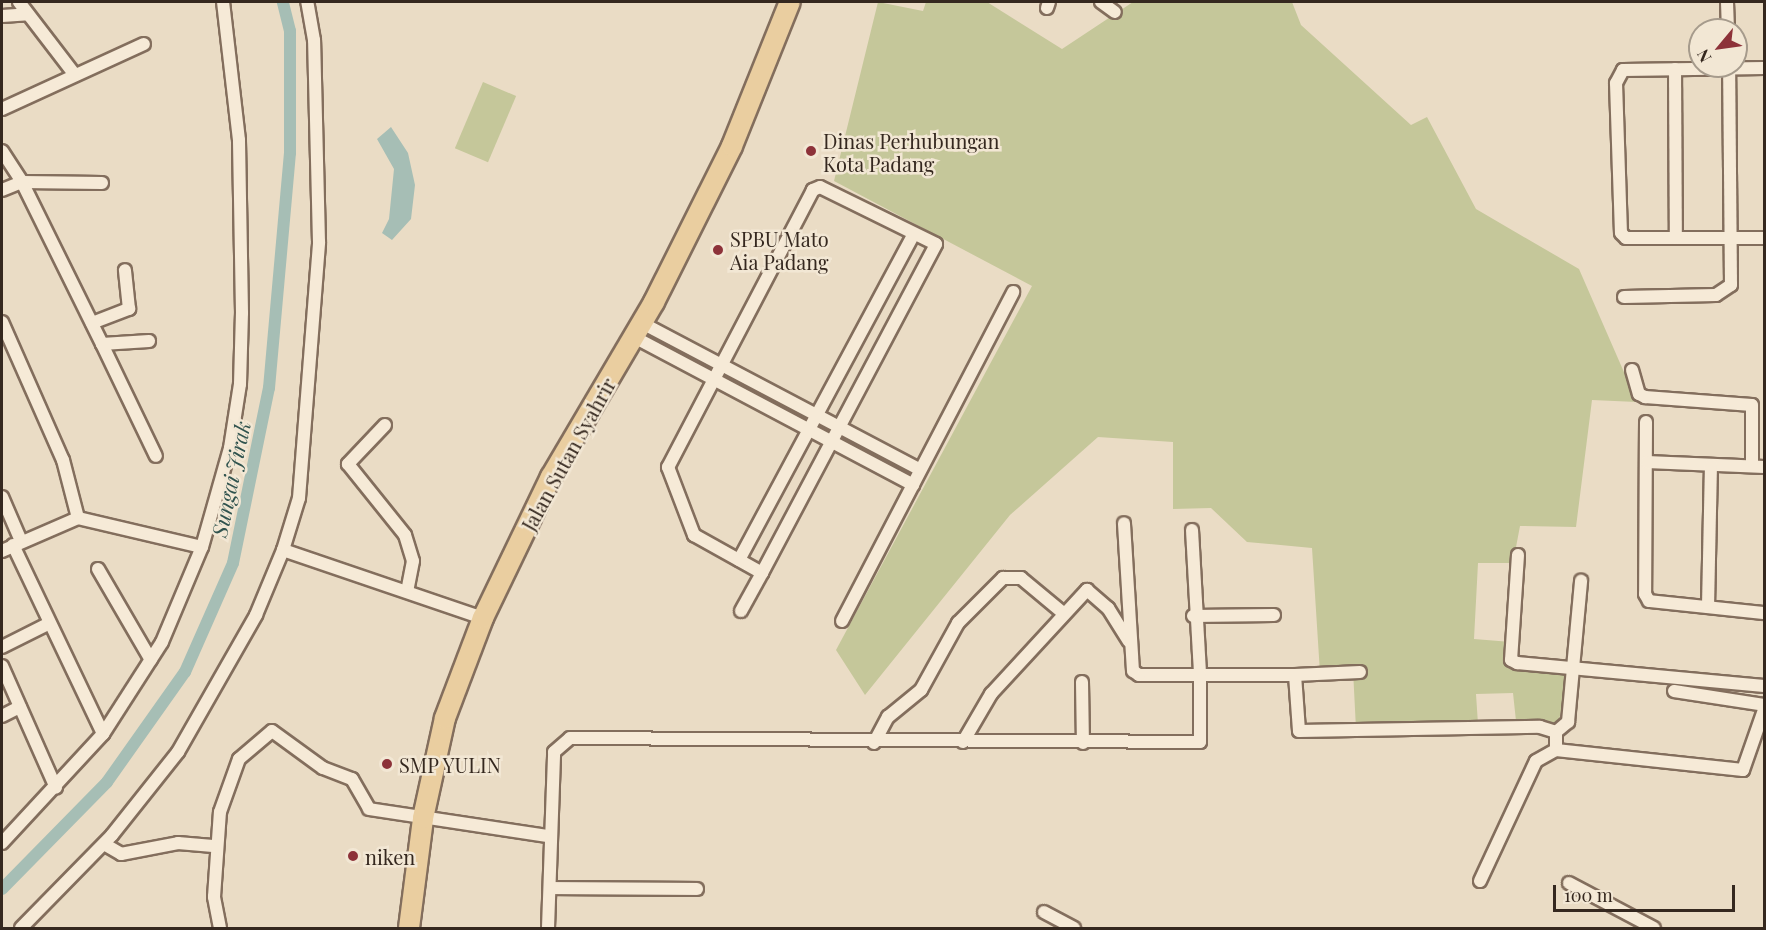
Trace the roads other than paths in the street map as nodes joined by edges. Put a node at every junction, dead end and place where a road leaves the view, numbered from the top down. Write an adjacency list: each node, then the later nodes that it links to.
1 (19, 2): 8 (street)
2 (224, 2): 57 (street)
3 (307, 2): 59 (street)
4 (790, 2): 32 (main road, Jalan Sutan Syahrir)
5 (1101, 2): 7 (street)
6 (1727, 2): 10 (street)
7 (1115, 12)
8 (28, 14): 9 (street); 16 (street)
9 (2, 16)
10 (1728, 18)
11 (144, 44): 16 (street)
12 (1748, 68): 13 (street)
13 (1764, 68)
14 (1675, 69): 15 (street); 24 (street); 24 (street)
15 (1688, 69)
16 (75, 75): 18 (street)
17 (1729, 78): 25 (street)
18 (2, 109)
19 (2, 151): 20 (street)
20 (22, 182): 21 (street); 22 (street); 31 (street)
21 (102, 183)
22 (2, 190)
23 (915, 234): 36 (street); 40 (street); 43 (street)
24 (1676, 238): 25 (street)
25 (1730, 238): 26 (street); 29 (street)
26 (1764, 238)
27 (125, 270): 31 (street)
28 (1013, 292): 50 (street)
29 (1624, 297)
30 (2, 322): 34 (street)
31 (92, 323): 35 (street)
32 (638, 330): 36 (street); 38 (street); 72 (main road, Jalan Sutan Syahrir)
33 (149, 341): 35 (street)
34 (5, 343): 53 (street)
35 (102, 344): 46 (street)
36 (721, 365): 38 (street); 40 (street)
37 (1632, 370): 39 (street)
38 (713, 380): 44 (street); 61 (street)
39 (1758, 405): 49 (street)
40 (817, 415): 43 (street); 44 (street)
41 (1646, 422): 47 (street)
42 (385, 425): 65 (street)
43 (839, 427): 45 (street); 50 (street)
44 (809, 430): 45 (street); 61 (street)
45 (831, 442): 51 (street); 63 (street)
46 (156, 456)
47 (1647, 462): 48 (street); 66 (street)
48 (1711, 465): 49 (street); 66 (street)
49 (1758, 467)
50 (919, 469): 51 (street)
51 (913, 485): 73 (street)
52 (2, 497): 56 (street)
53 (78, 518): 56 (street); 57 (street)
54 (1124, 522): 75 (street)
55 (1192, 530): 71 (street)
56 (17, 543): 58 (street); 74 (street)
57 (202, 548): 77 (street)
58 (2, 550)
59 (283, 550): 65 (street); 100 (street)
60 (1518, 555): 79 (street)
61 (739, 560): 63 (street)
62 (98, 569): 77 (street)
63 (762, 573): 67 (street)
64 (1581, 581): 79 (street)
65 (407, 591): 72 (street)
66 (1708, 607): 69 (street)
67 (741, 611)
68 (1063, 613): 75 (street); 92 (street); 93 (street)
69 (1764, 613)
70 (1274, 615): 71 (street)
71 (1193, 616): 81 (street)
72 (483, 618): 97 (main road, Jalan Sutan Syahrir)
73 (842, 621)
74 (48, 624): 76 (street); 91 (street)
75 (1129, 642): 81 (street)
76 (2, 646)
77 (151, 660): 91 (street)
78 (2, 666): 87 (street)
79 (1574, 667): 84 (street); 90 (street)
80 (1360, 672): 82 (street)
81 (1200, 675): 82 (street); 94 (street)
82 (1294, 675): 90 (street)
83 (1082, 682): 94 (street)
84 (1764, 686)
85 (1674, 691): 86 (street)
86 (1764, 705)
87 (20, 707): 89 (street); 96 (street)
88 (1764, 710): 95 (street)
89 (2, 716)
90 (1556, 732): 95 (street)
91 (103, 734): 96 (street)
92 (963, 742): 93 (street); 94 (street)
93 (874, 743): 98 (street)
94 (1083, 743)
95 (1556, 750): 102 (street)
96 (56, 788): 99 (street)
97 (423, 818): 98 (street); 101 (street); 110 (main road, Jalan Sutan Syahrir)
98 (548, 836): 104 (street)
99 (2, 843)
100 (104, 844): 101 (street); 108 (street)
101 (216, 846): 109 (street)
102 (1480, 880)
103 (1569, 883): 107 (street)
104 (551, 888): 105 (street); 111 (street)
105 (697, 890)
106 (1044, 912): 112 (street)
107 (1647, 927)
108 (21, 928)
109 (220, 928)
110 (409, 928)
111 (548, 928)
112 (1074, 928)

